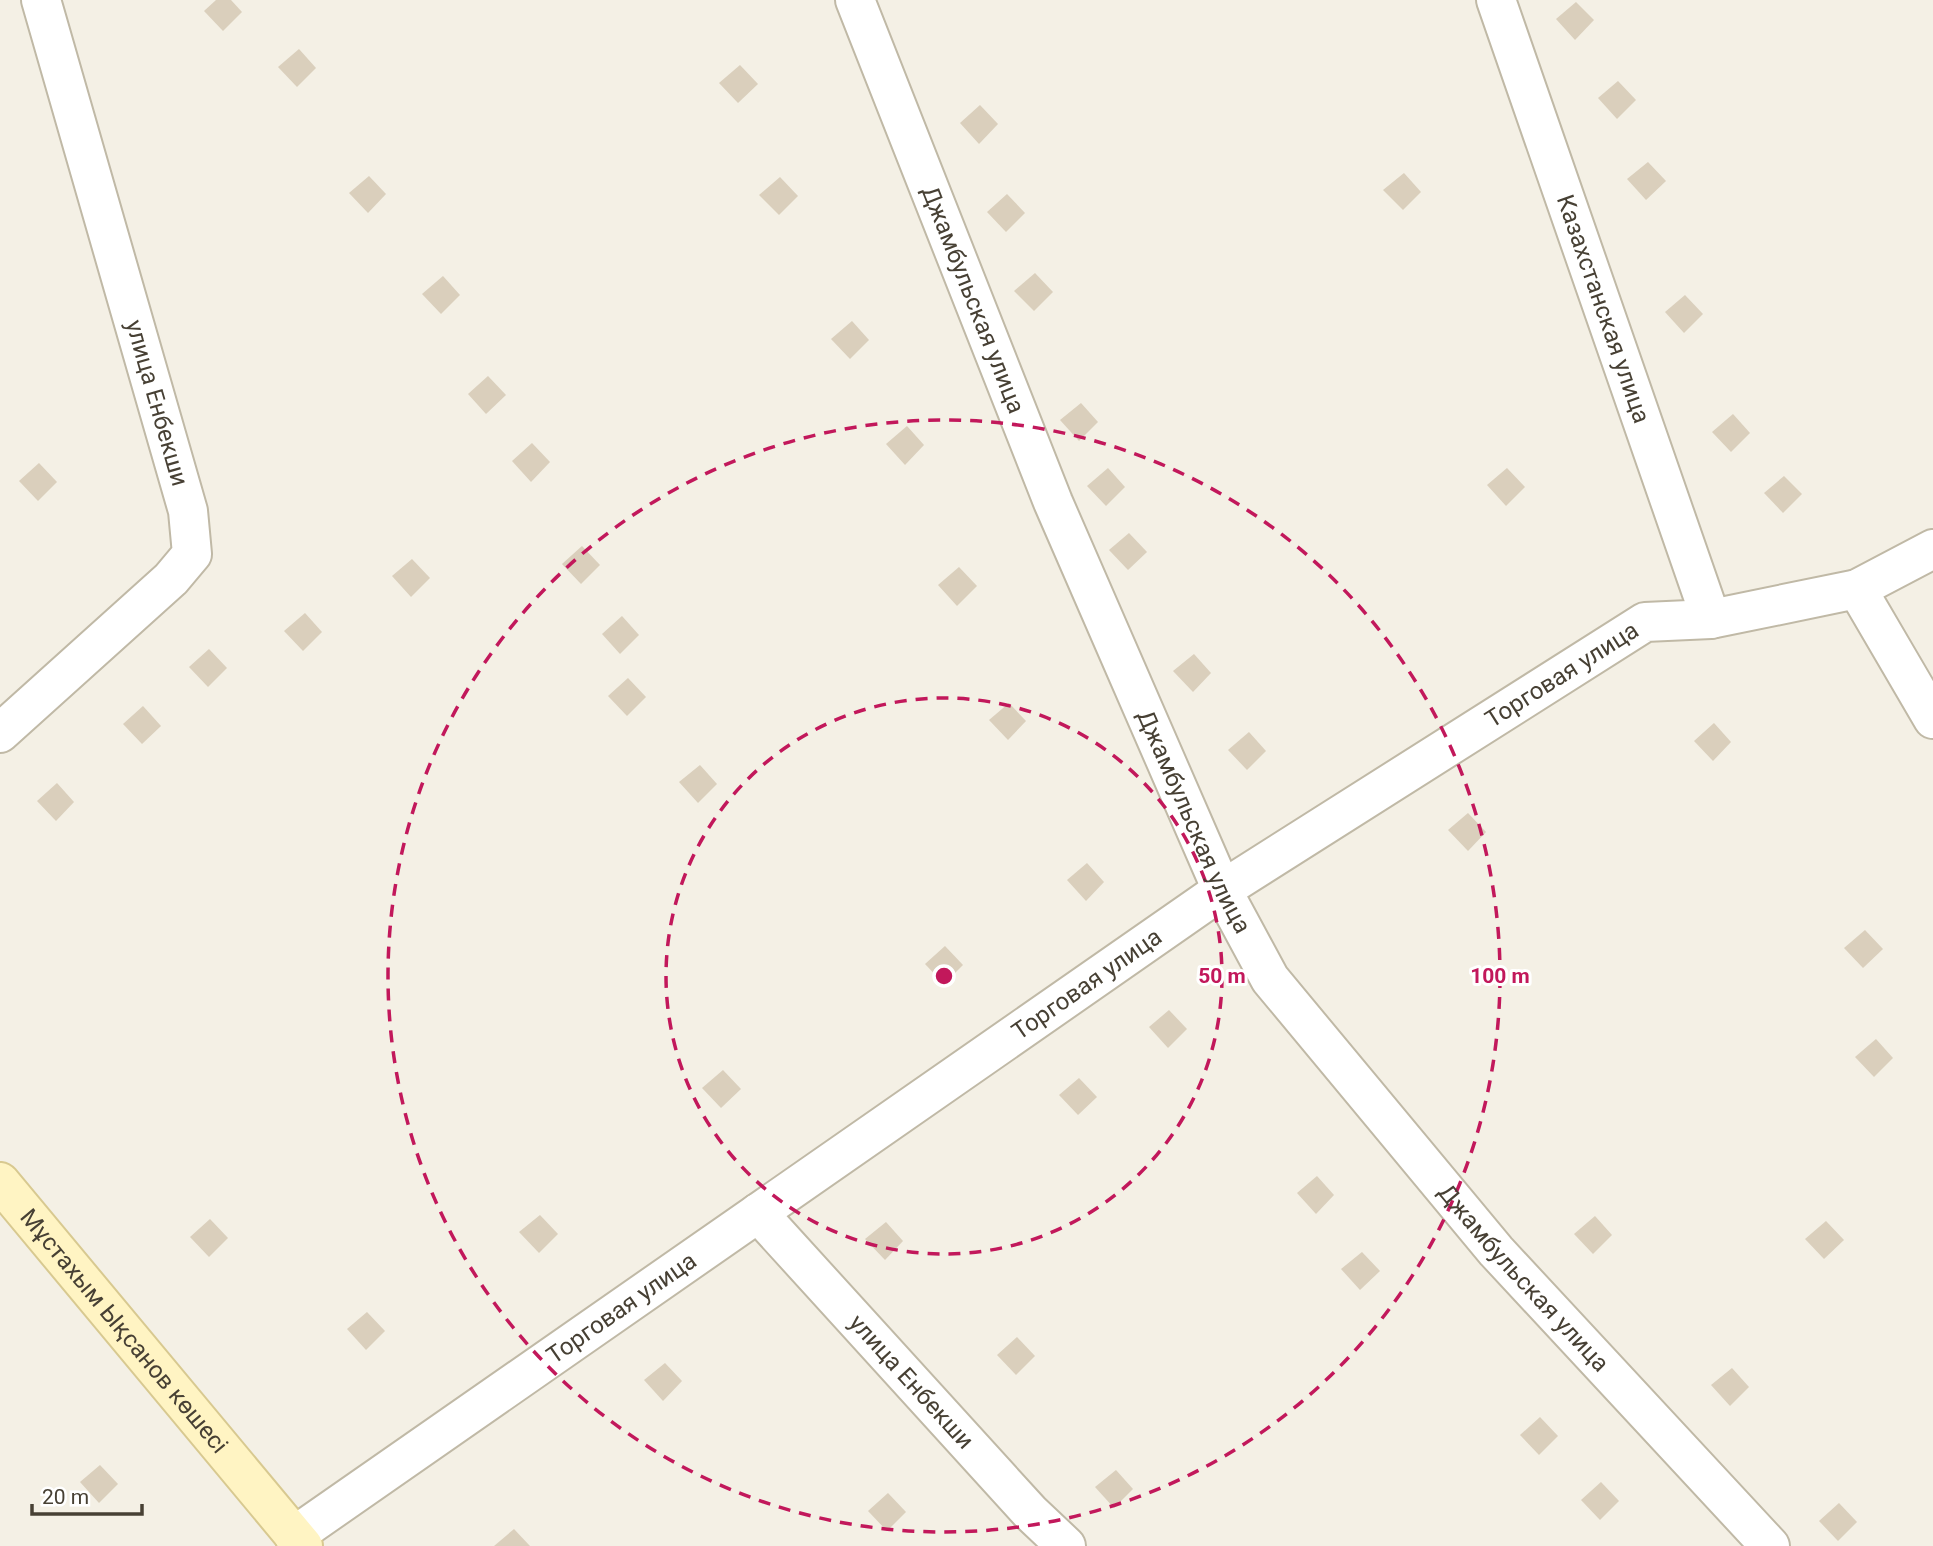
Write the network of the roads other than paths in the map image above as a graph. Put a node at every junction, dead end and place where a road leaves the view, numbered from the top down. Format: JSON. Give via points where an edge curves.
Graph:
{"nodes":[{"id":1,"x":41,"y":0,"type":"edge"},
{"id":2,"x":855,"y":0,"type":"edge"},
{"id":3,"x":1496,"y":0,"type":"edge"},
{"id":4,"x":1933,"y":549,"type":"edge"},
{"id":5,"x":1857,"y":589,"type":"junction"},
{"id":6,"x":1712,"y":619,"type":"junction"},
{"id":7,"x":1933,"y":719,"type":"edge"},
{"id":8,"x":0,"y":733,"type":"edge"},
{"id":9,"x":1222,"y":890,"type":"junction"},
{"id":10,"x":0,"y":1182,"type":"edge"},
{"id":11,"x":758,"y":1213,"type":"junction"},
{"id":12,"x":299,"y":1541,"type":"edge"},
{"id":13,"x":1066,"y":1546,"type":"edge"},
{"id":14,"x":1770,"y":1546,"type":"edge"}],
"edges":[{"from":1,"to":8,"type":"street","name":"улица Енбекши","via":[[188,511],[192,554],[171,579]]},
{"from":2,"to":9,"type":"street","name":"Джамбульская улица","via":[[1053,502]]},
{"from":3,"to":6,"type":"street","name":"Казахстанская улица"},
{"from":4,"to":5,"type":"street","name":"Торговая улица"},
{"from":5,"to":6,"type":"street","name":"Торговая улица"},
{"from":5,"to":7,"type":"street"},
{"from":6,"to":9,"type":"street","name":"Торговая улица","via":[[1645,622]]},
{"from":9,"to":11,"type":"street","name":"Торговая улица"},
{"from":9,"to":14,"type":"street","name":"Джамбульская улица","via":[[1270,979],[1496,1251]]},
{"from":10,"to":12,"type":"main road","name":"Мұстахым Ықсанов көшесі"},
{"from":11,"to":12,"type":"street","name":"Торговая улица"},
{"from":11,"to":13,"type":"street","name":"улица Енбекши"}]}
